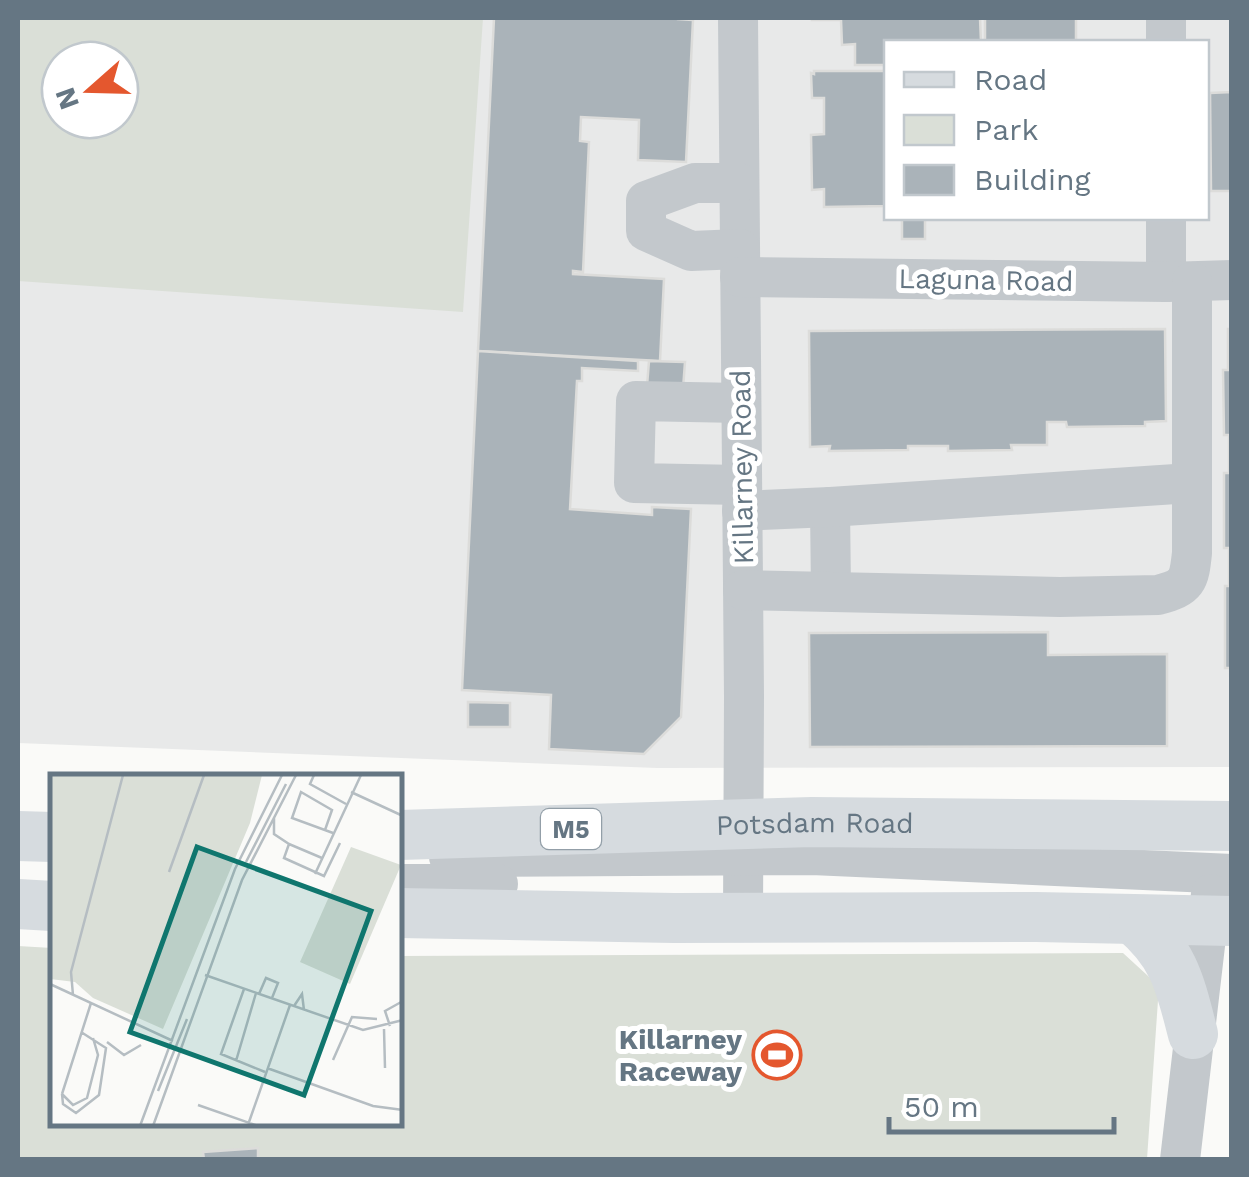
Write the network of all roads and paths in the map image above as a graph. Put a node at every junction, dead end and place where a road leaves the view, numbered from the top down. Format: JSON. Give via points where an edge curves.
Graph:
{"nodes":[{"id":1,"x":738,"y":18,"type":"edge"},
{"id":2,"x":739,"y":183,"type":"junction"},
{"id":3,"x":1167,"y":220,"type":"edge"},
{"id":4,"x":740,"y":264,"type":"junction"},
{"id":5,"x":1197,"y":282,"type":"edge"},
{"id":6,"x":741,"y":404,"type":"junction"},
{"id":7,"x":1191,"y":483,"type":"junction"},
{"id":8,"x":742,"y":498,"type":"junction"},
{"id":9,"x":830,"y":508,"type":"junction"},
{"id":10,"x":743,"y":590,"type":"junction"},
{"id":11,"x":831,"y":591,"type":"junction"},
{"id":12,"x":402,"y":835,"type":"edge"},
{"id":13,"x":18,"y":836,"type":"edge"},
{"id":14,"x":50,"y":837,"type":"edge"},
{"id":15,"x":18,"y":854,"type":"edge"},
{"id":16,"x":50,"y":855,"type":"edge"},
{"id":17,"x":402,"y":856,"type":"edge"},
{"id":18,"x":743,"y":869,"type":"junction"},
{"id":19,"x":1222,"y":877,"type":"edge"},
{"id":20,"x":18,"y":883,"type":"edge"},
{"id":21,"x":50,"y":884,"type":"edge"},
{"id":22,"x":402,"y":884,"type":"edge"},
{"id":23,"x":18,"y":904,"type":"edge"},
{"id":24,"x":50,"y":906,"type":"edge"},
{"id":25,"x":402,"y":913,"type":"edge"},
{"id":26,"x":1134,"y":920,"type":"junction"},
{"id":27,"x":1194,"y":1034,"type":"junction"},
{"id":28,"x":1180,"y":1160,"type":"edge"}],
"edges":[{"from":1,"to":2,"type":"street","name":"Killarney Road"},
{"from":2,"to":4,"type":"street","name":"Killarney Road"},
{"from":2,"to":4,"type":"street","name":"Laguna Road","via":[[695,182],[646,201],[646,231]]},
{"from":3,"to":5,"type":"street"},
{"from":4,"to":5,"type":"street","name":"Laguna Road"},
{"from":4,"to":6,"type":"street","name":"Killarney Road"},
{"from":5,"to":7,"type":"street"},
{"from":6,"to":8,"type":"street","name":"Killarney Road"},
{"from":6,"to":8,"type":"street","via":[[636,401],[634,483]]},
{"from":7,"to":9,"type":"street"},
{"from":7,"to":11,"type":"street","via":[[1189,576],[1174,591],[1060,598]]},
{"from":8,"to":9,"type":"street"},
{"from":8,"to":10,"type":"street","name":"Killarney Road"},
{"from":9,"to":11,"type":"street"},
{"from":10,"to":11,"type":"street"},
{"from":10,"to":18,"type":"street","name":"Killarney Road"},
{"from":12,"to":18,"type":"main road","name":"Potsdam Road","number":"M5"},
{"from":13,"to":14,"type":"main road"},
{"from":15,"to":16,"type":"street"},
{"from":17,"to":18,"type":"street"},
{"from":18,"to":19,"type":"main road","name":"Potsdam Road","number":"M5","via":[[986,822]]},
{"from":18,"to":22,"type":"street"},
{"from":18,"to":25,"type":"main road","name":"Potsdam Road","number":"M5","via":[[674,918]]},
{"from":18,"to":26,"type":"main road","name":"Potsdam Road","number":"M5","via":[[1036,917]]},
{"from":19,"to":26,"type":"main road","name":"Potsdam Road","number":"M5"},
{"from":19,"to":27,"type":"street"},
{"from":20,"to":21,"type":"street"},
{"from":23,"to":24,"type":"main road"},
{"from":26,"to":27,"type":"main road","via":[[1167,955]]},
{"from":27,"to":28,"type":"street"}]}
